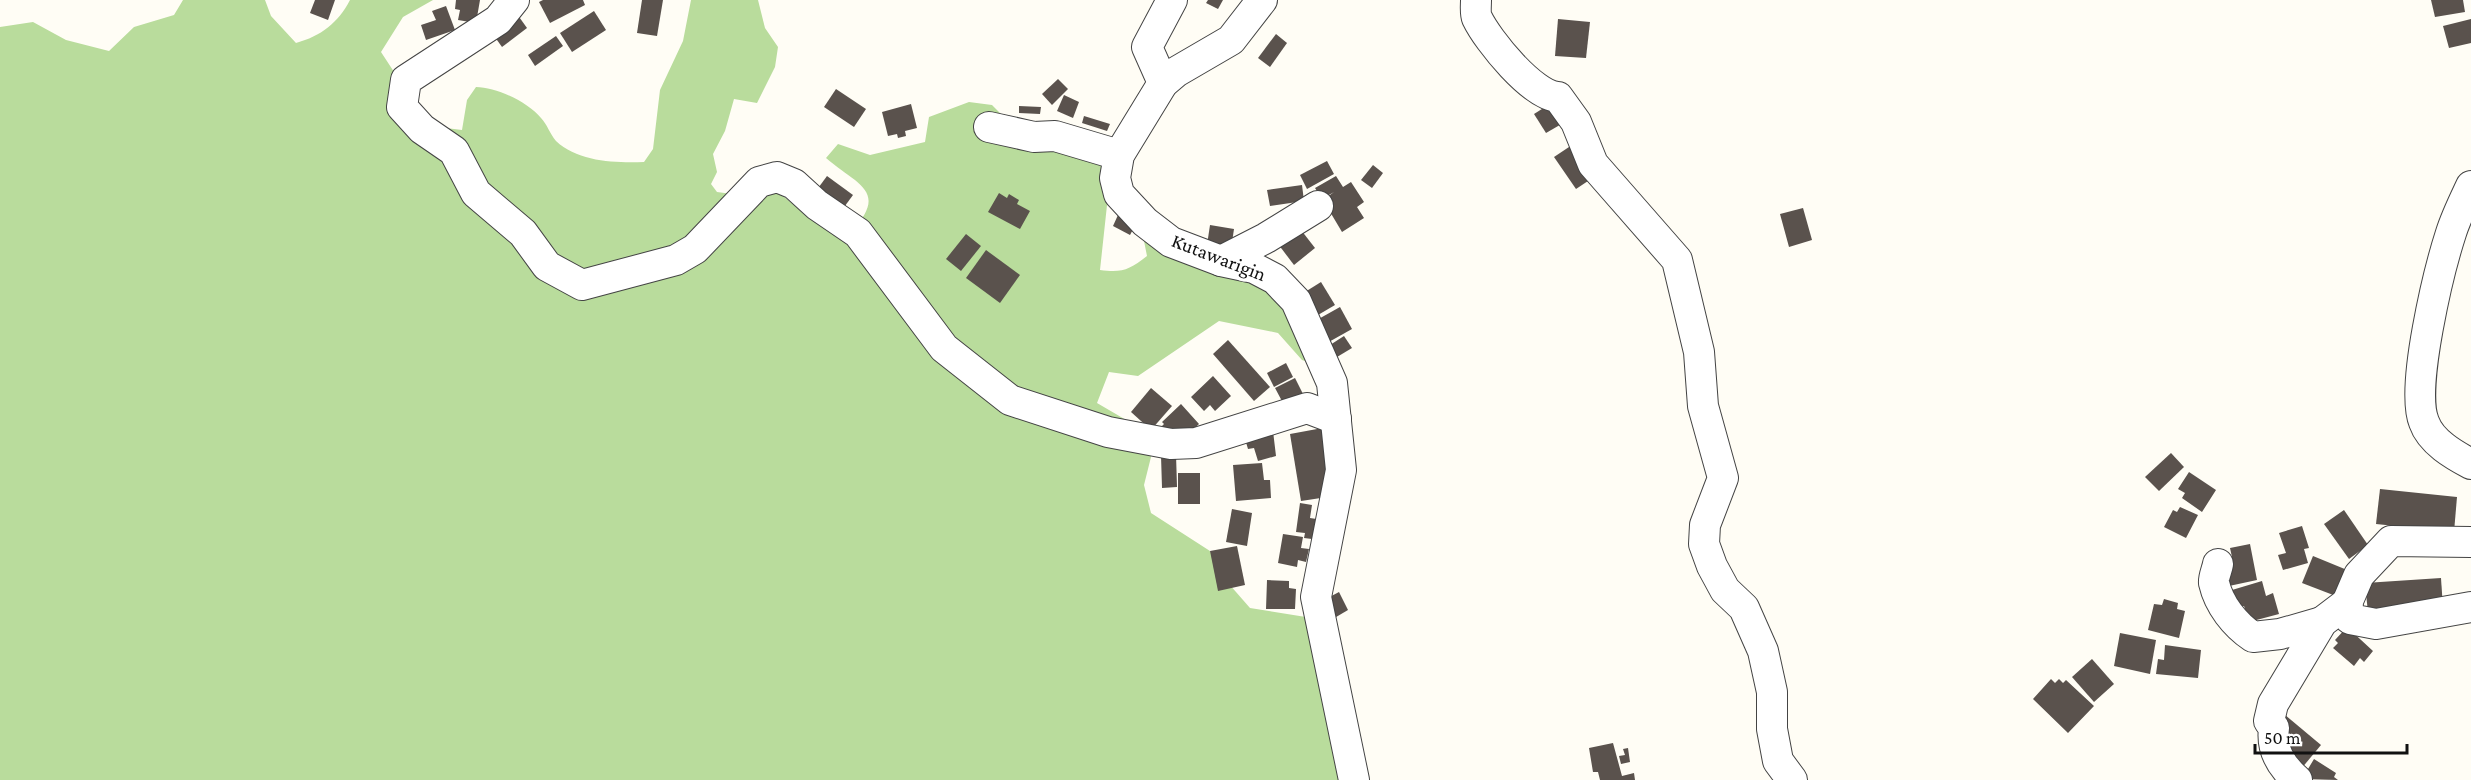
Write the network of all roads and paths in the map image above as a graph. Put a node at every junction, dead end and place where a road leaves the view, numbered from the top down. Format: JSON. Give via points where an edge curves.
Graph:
{"nodes":[{"id":1,"x":514,"y":0,"type":"edge"},
{"id":2,"x":1172,"y":0,"type":"edge"},
{"id":3,"x":1262,"y":0,"type":"edge"},
{"id":4,"x":1476,"y":0,"type":"edge"},
{"id":5,"x":1163,"y":83,"type":"junction"},
{"id":6,"x":988,"y":127,"type":"dead end"},
{"id":7,"x":1119,"y":155,"type":"junction"},
{"id":8,"x":2471,"y":186,"type":"edge"},
{"id":9,"x":1318,"y":206,"type":"dead end"},
{"id":10,"x":1221,"y":261,"type":"junction"},
{"id":11,"x":1336,"y":419,"type":"junction"},
{"id":12,"x":2471,"y":464,"type":"edge"},
{"id":13,"x":2471,"y":542,"type":"edge"},
{"id":14,"x":2218,"y":564,"type":"dead end"},
{"id":15,"x":2347,"y":603,"type":"junction"},
{"id":16,"x":2471,"y":607,"type":"edge"},
{"id":17,"x":2322,"y":622,"type":"junction"},
{"id":18,"x":1354,"y":780,"type":"edge"},
{"id":19,"x":1792,"y":780,"type":"edge"},
{"id":20,"x":2297,"y":780,"type":"edge"}],
"edges":[{"from":1,"to":11,"type":"street","via":[[498,20],[405,80],[402,107],[423,129],[454,151],[476,193],[524,233],[546,266],[582,285],[676,260],[695,249],[759,182],[777,177],[794,184],[858,233],[944,348],[1010,400],[1107,432],[1171,444],[1196,443],[1307,408]]},
{"from":2,"to":5,"type":"street","via":[[1147,47]]},
{"from":3,"to":5,"type":"street","name":"Kutawarigin","via":[[1231,40]]},
{"from":4,"to":19,"type":"street","via":[[1476,16],[1487,33],[1527,83],[1558,98],[1576,122],[1593,164],[1677,260],[1694,319],[1703,406],[1723,478],[1705,525],[1704,544],[1725,590],[1744,608],[1763,651],[1772,692],[1778,761]]},
{"from":5,"to":7,"type":"street","name":"Kutawarigin"},
{"from":6,"to":7,"type":"street","via":[[1034,137],[1055,136]]},
{"from":7,"to":10,"type":"street","name":"Kutawarigin","via":[[1115,178],[1119,194],[1145,222],[1171,242]]},
{"from":8,"to":12,"type":"street","via":[[2451,231],[2438,283],[2419,402],[2425,426],[2433,436],[2451,453]]},
{"from":9,"to":10,"type":"street"},
{"from":10,"to":11,"type":"street","name":"Kutawarigin","via":[[1254,268],[1275,279],[1296,301],[1332,382]]},
{"from":11,"to":18,"type":"street","name":"Kutawarigin","via":[[1341,470],[1316,597]]},
{"from":13,"to":15,"type":"street","via":[[2391,541],[2359,575]]},
{"from":14,"to":17,"type":"street","via":[[2214,581],[2223,605],[2238,627],[2253,638]]},
{"from":15,"to":16,"type":"street","via":[[2350,620],[2376,624]]},
{"from":15,"to":17,"type":"street"},
{"from":17,"to":20,"type":"street","via":[[2273,704],[2269,721],[2274,728],[2272,741],[2279,762]]}]}
